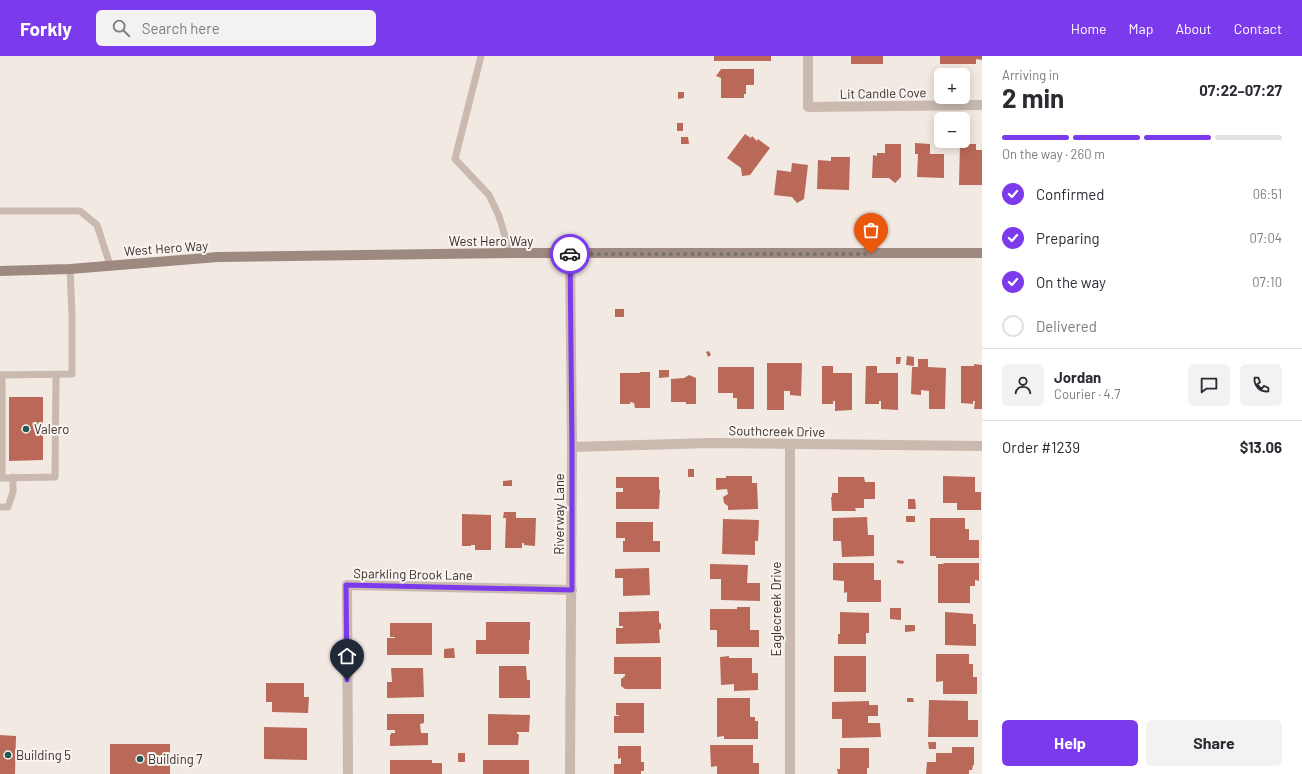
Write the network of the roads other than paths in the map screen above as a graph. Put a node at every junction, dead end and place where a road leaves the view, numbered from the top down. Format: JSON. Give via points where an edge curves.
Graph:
{"nodes":[{"id":1,"x":481,"y":56,"type":"edge"},
{"id":2,"x":808,"y":56,"type":"edge"},
{"id":3,"x":982,"y":105,"type":"edge"},
{"id":4,"x":0,"y":211,"type":"edge"},
{"id":5,"x":510,"y":253,"type":"junction"},
{"id":6,"x":570,"y":254,"type":"junction"},
{"id":7,"x":982,"y":254,"type":"edge"},
{"id":8,"x":110,"y":265,"type":"junction"},
{"id":9,"x":70,"y":269,"type":"junction"},
{"id":10,"x":0,"y":272,"type":"edge"},
{"id":11,"x":1,"y":375,"type":"edge"},
{"id":12,"x":56,"y":375,"type":"junction"},
{"id":13,"x":790,"y":445,"type":"junction"},
{"id":14,"x":982,"y":446,"type":"edge"},
{"id":15,"x":572,"y":447,"type":"junction"},
{"id":16,"x":1,"y":478,"type":"edge"},
{"id":17,"x":13,"y":478,"type":"junction"},
{"id":18,"x":0,"y":507,"type":"edge"},
{"id":19,"x":572,"y":590,"type":"junction"},
{"id":20,"x":348,"y":774,"type":"edge"},
{"id":21,"x":570,"y":774,"type":"edge"},
{"id":22,"x":790,"y":774,"type":"edge"}],
"edges":[{"from":1,"to":5,"type":"lane","via":[[455,159],[489,195],[499,216]]},
{"from":2,"to":3,"type":"street","name":"Lit Candle Cove","via":[[808,107]]},
{"from":4,"to":8,"type":"lane","via":[[80,211],[97,225]]},
{"from":5,"to":6,"type":"main road","name":"West Hero Way"},
{"from":5,"to":8,"type":"main road","name":"West Hero Way","via":[[218,257]]},
{"from":6,"to":7,"type":"main road","name":"West Hero Way"},
{"from":6,"to":15,"type":"street","name":"Riverway Lane"},
{"from":8,"to":9,"type":"main road","name":"West Hero Way"},
{"from":9,"to":10,"type":"main road","name":"West Hero Way"},
{"from":9,"to":12,"type":"lane","via":[[72,374]]},
{"from":11,"to":12,"type":"lane"},
{"from":11,"to":16,"type":"lane"},
{"from":12,"to":17,"type":"lane","via":[[54,476]]},
{"from":13,"to":14,"type":"street","name":"Southcreek Drive"},
{"from":13,"to":15,"type":"street","name":"Southcreek Drive","via":[[709,443]]},
{"from":13,"to":22,"type":"street","name":"Eaglecreek Drive"},
{"from":15,"to":19,"type":"street","name":"Riverway Lane"},
{"from":16,"to":17,"type":"lane"},
{"from":17,"to":18,"type":"lane","via":[[13,492],[8,507]]},
{"from":19,"to":20,"type":"street","name":"Sparkling Brook Lane","via":[[346,585]]},
{"from":19,"to":21,"type":"street","name":"Riverway Lane"}]}
